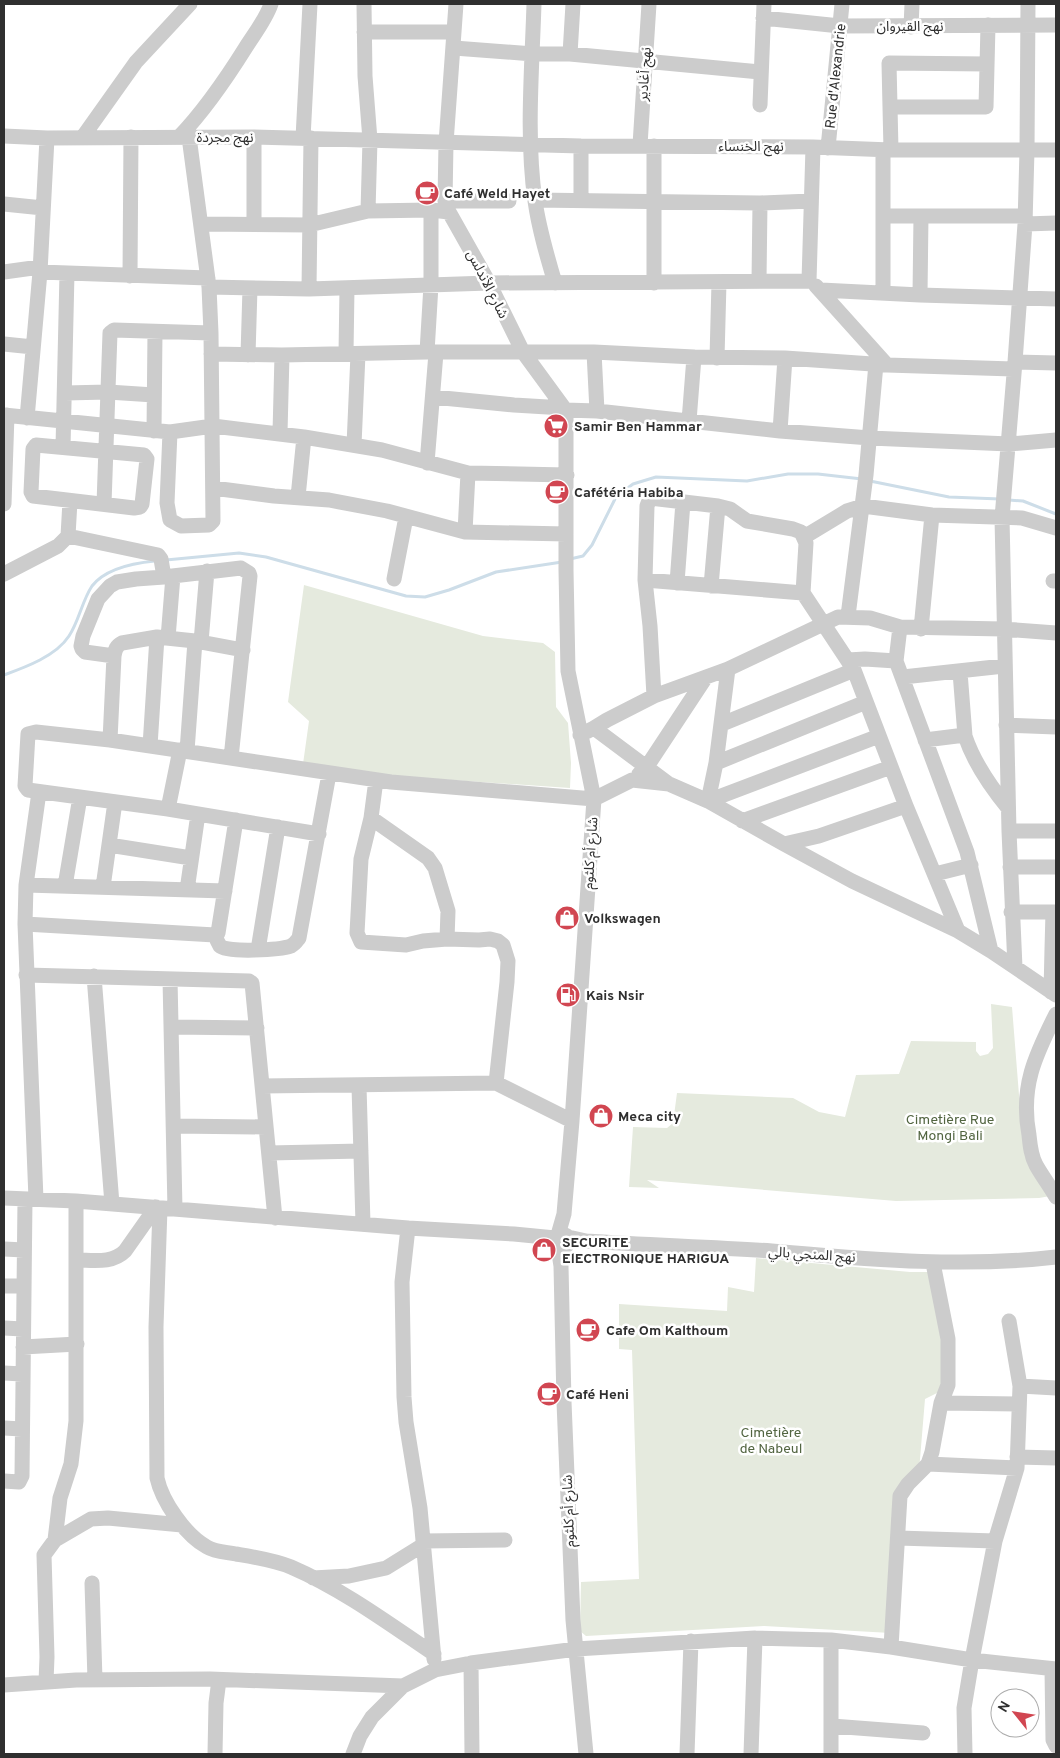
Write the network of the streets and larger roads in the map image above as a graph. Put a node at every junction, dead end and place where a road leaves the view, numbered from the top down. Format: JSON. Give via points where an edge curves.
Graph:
{"nodes":[{"id":1,"x":190,"y":4,"type":"edge"},
{"id":2,"x":272,"y":4,"type":"edge"},
{"id":3,"x":310,"y":4,"type":"edge"},
{"id":4,"x":364,"y":4,"type":"edge"},
{"id":5,"x":456,"y":4,"type":"edge"},
{"id":6,"x":534,"y":4,"type":"edge"},
{"id":7,"x":573,"y":4,"type":"edge"},
{"id":8,"x":650,"y":4,"type":"edge"},
{"id":9,"x":842,"y":4,"type":"edge"},
{"id":10,"x":912,"y":4,"type":"edge"},
{"id":11,"x":1028,"y":4,"type":"edge"},
{"id":12,"x":764,"y":11,"type":"edge"},
{"id":13,"x":988,"y":25,"type":"junction"},
{"id":14,"x":1028,"y":25,"type":"junction"},
{"id":15,"x":1056,"y":25,"type":"edge"},
{"id":16,"x":840,"y":26,"type":"junction"},
{"id":17,"x":911,"y":27,"type":"junction"},
{"id":18,"x":364,"y":32,"type":"junction"},
{"id":19,"x":454,"y":32,"type":"junction"},
{"id":20,"x":454,"y":48,"type":"junction"},
{"id":21,"x":533,"y":54,"type":"junction"},
{"id":22,"x":570,"y":54,"type":"junction"},
{"id":23,"x":645,"y":61,"type":"junction"},
{"id":24,"x":987,"y":64,"type":"junction"},
{"id":25,"x":760,"y":72,"type":"junction"},
{"id":26,"x":760,"y":105,"type":"dead end"},
{"id":27,"x":890,"y":107,"type":"junction"},
{"id":28,"x":4,"y":136,"type":"edge"},
{"id":29,"x":131,"y":137,"type":"junction"},
{"id":30,"x":184,"y":137,"type":"junction"},
{"id":31,"x":254,"y":137,"type":"junction"},
{"id":32,"x":47,"y":138,"type":"junction"},
{"id":33,"x":82,"y":138,"type":"junction"},
{"id":34,"x":307,"y":138,"type":"junction"},
{"id":35,"x":370,"y":140,"type":"junction"},
{"id":36,"x":446,"y":143,"type":"junction"},
{"id":37,"x":531,"y":145,"type":"junction"},
{"id":38,"x":581,"y":146,"type":"junction"},
{"id":39,"x":647,"y":146,"type":"junction"},
{"id":40,"x":820,"y":147,"type":"junction"},
{"id":41,"x":887,"y":150,"type":"junction"},
{"id":42,"x":1027,"y":150,"type":"junction"},
{"id":43,"x":1056,"y":150,"type":"edge"},
{"id":44,"x":535,"y":200,"type":"junction"},
{"id":45,"x":509,"y":201,"type":"dead end"},
{"id":46,"x":581,"y":201,"type":"junction"},
{"id":47,"x":654,"y":201,"type":"junction"},
{"id":48,"x":811,"y":201,"type":"junction"},
{"id":49,"x":760,"y":202,"type":"junction"},
{"id":50,"x":4,"y":204,"type":"edge"},
{"id":51,"x":447,"y":206,"type":"junction"},
{"id":52,"x":43,"y":208,"type":"junction"},
{"id":53,"x":431,"y":210,"type":"junction"},
{"id":54,"x":368,"y":211,"type":"junction"},
{"id":55,"x":883,"y":216,"type":"junction"},
{"id":56,"x":921,"y":216,"type":"junction"},
{"id":57,"x":1024,"y":220,"type":"junction"},
{"id":58,"x":201,"y":224,"type":"junction"},
{"id":59,"x":254,"y":224,"type":"junction"},
{"id":60,"x":1056,"y":224,"type":"edge"},
{"id":61,"x":309,"y":225,"type":"junction"},
{"id":62,"x":40,"y":270,"type":"junction"},
{"id":63,"x":4,"y":272,"type":"edge"},
{"id":64,"x":67,"y":273,"type":"junction"},
{"id":65,"x":130,"y":276,"type":"junction"},
{"id":66,"x":208,"y":282,"type":"junction"},
{"id":67,"x":555,"y":282,"type":"junction"},
{"id":68,"x":719,"y":282,"type":"junction"},
{"id":69,"x":758,"y":282,"type":"junction"},
{"id":70,"x":489,"y":283,"type":"junction"},
{"id":71,"x":654,"y":283,"type":"junction"},
{"id":72,"x":431,"y":285,"type":"junction"},
{"id":73,"x":815,"y":285,"type":"junction"},
{"id":74,"x":250,"y":288,"type":"junction"},
{"id":75,"x":347,"y":288,"type":"junction"},
{"id":76,"x":310,"y":289,"type":"junction"},
{"id":77,"x":882,"y":294,"type":"junction"},
{"id":78,"x":920,"y":295,"type":"junction"},
{"id":79,"x":1018,"y":298,"type":"junction"},
{"id":80,"x":1056,"y":299,"type":"edge"},
{"id":81,"x":155,"y":332,"type":"junction"},
{"id":82,"x":211,"y":333,"type":"junction"},
{"id":83,"x":4,"y":344,"type":"edge"},
{"id":84,"x":33,"y":347,"type":"junction"},
{"id":85,"x":523,"y":352,"type":"junction"},
{"id":86,"x":594,"y":352,"type":"junction"},
{"id":87,"x":431,"y":353,"type":"junction"},
{"id":88,"x":212,"y":354,"type":"junction"},
{"id":89,"x":352,"y":354,"type":"junction"},
{"id":90,"x":248,"y":355,"type":"junction"},
{"id":91,"x":282,"y":355,"type":"junction"},
{"id":92,"x":694,"y":357,"type":"junction"},
{"id":93,"x":717,"y":358,"type":"junction"},
{"id":94,"x":785,"y":358,"type":"junction"},
{"id":95,"x":1056,"y":363,"type":"edge"},
{"id":96,"x":881,"y":365,"type":"junction"},
{"id":97,"x":1014,"y":366,"type":"junction"},
{"id":98,"x":108,"y":392,"type":"junction"},
{"id":99,"x":65,"y":393,"type":"junction"},
{"id":100,"x":154,"y":394,"type":"junction"},
{"id":101,"x":433,"y":396,"type":"junction"},
{"id":102,"x":565,"y":409,"type":"junction"},
{"id":103,"x":597,"y":411,"type":"junction"},
{"id":104,"x":5,"y":415,"type":"edge"},
{"id":105,"x":27,"y":418,"type":"junction"},
{"id":106,"x":689,"y":421,"type":"junction"},
{"id":107,"x":64,"y":422,"type":"junction"},
{"id":108,"x":107,"y":426,"type":"junction"},
{"id":109,"x":213,"y":426,"type":"junction"},
{"id":110,"x":154,"y":431,"type":"junction"},
{"id":111,"x":780,"y":431,"type":"junction"},
{"id":112,"x":170,"y":432,"type":"junction"},
{"id":113,"x":280,"y":433,"type":"junction"},
{"id":114,"x":304,"y":437,"type":"junction"},
{"id":115,"x":870,"y":438,"type":"junction"},
{"id":116,"x":1056,"y":440,"type":"edge"},
{"id":117,"x":1009,"y":444,"type":"junction"},
{"id":118,"x":354,"y":445,"type":"junction"},
{"id":119,"x":63,"y":447,"type":"junction"},
{"id":120,"x":106,"y":450,"type":"junction"},
{"id":121,"x":428,"y":463,"type":"junction"},
{"id":122,"x":468,"y":473,"type":"junction"},
{"id":123,"x":567,"y":475,"type":"junction"},
{"id":124,"x":213,"y":488,"type":"junction"},
{"id":125,"x":298,"y":497,"type":"junction"},
{"id":126,"x":70,"y":501,"type":"junction"},
{"id":127,"x":863,"y":501,"type":"junction"},
{"id":128,"x":683,"y":502,"type":"junction"},
{"id":129,"x":4,"y":504,"type":"edge"},
{"id":130,"x":104,"y":504,"type":"junction"},
{"id":131,"x":718,"y":506,"type":"junction"},
{"id":132,"x":1002,"y":514,"type":"junction"},
{"id":133,"x":932,"y":515,"type":"junction"},
{"id":134,"x":406,"y":517,"type":"junction"},
{"id":135,"x":1056,"y":528,"type":"edge"},
{"id":136,"x":465,"y":532,"type":"junction"},
{"id":137,"x":566,"y":534,"type":"junction"},
{"id":138,"x":68,"y":536,"type":"junction"},
{"id":139,"x":804,"y":537,"type":"junction"},
{"id":140,"x":165,"y":571,"type":"junction"},
{"id":141,"x":207,"y":571,"type":"junction"},
{"id":142,"x":4,"y":574,"type":"edge"},
{"id":143,"x":394,"y":578,"type":"dead end"},
{"id":144,"x":645,"y":580,"type":"junction"},
{"id":145,"x":677,"y":583,"type":"junction"},
{"id":146,"x":711,"y":586,"type":"junction"},
{"id":147,"x":803,"y":593,"type":"junction"},
{"id":148,"x":848,"y":616,"type":"junction"},
{"id":149,"x":823,"y":623,"type":"junction"},
{"id":150,"x":900,"y":628,"type":"junction"},
{"id":151,"x":920,"y":629,"type":"junction"},
{"id":152,"x":1003,"y":629,"type":"junction"},
{"id":153,"x":1056,"y":633,"type":"edge"},
{"id":154,"x":162,"y":638,"type":"junction"},
{"id":155,"x":198,"y":642,"type":"junction"},
{"id":156,"x":243,"y":650,"type":"junction"},
{"id":157,"x":114,"y":656,"type":"junction"},
{"id":158,"x":896,"y":661,"type":"junction"},
{"id":159,"x":851,"y":665,"type":"junction"},
{"id":160,"x":1004,"y":666,"type":"junction"},
{"id":161,"x":728,"y":669,"type":"junction"},
{"id":162,"x":960,"y":672,"type":"junction"},
{"id":163,"x":706,"y":677,"type":"junction"},
{"id":164,"x":903,"y":677,"type":"junction"},
{"id":165,"x":654,"y":696,"type":"junction"},
{"id":166,"x":866,"y":702,"type":"junction"},
{"id":167,"x":722,"y":724,"type":"junction"},
{"id":168,"x":1006,"y":725,"type":"junction"},
{"id":169,"x":1056,"y":727,"type":"edge"},
{"id":170,"x":594,"y":728,"type":"junction"},
{"id":171,"x":580,"y":735,"type":"junction"},
{"id":172,"x":879,"y":736,"type":"junction"},
{"id":173,"x":965,"y":736,"type":"junction"},
{"id":174,"x":110,"y":740,"type":"junction"},
{"id":175,"x":925,"y":740,"type":"junction"},
{"id":176,"x":150,"y":746,"type":"junction"},
{"id":177,"x":183,"y":751,"type":"junction"},
{"id":178,"x":231,"y":758,"type":"junction"},
{"id":179,"x":716,"y":763,"type":"junction"},
{"id":180,"x":891,"y":767,"type":"junction"},
{"id":181,"x":646,"y":768,"type":"junction"},
{"id":182,"x":329,"y":774,"type":"junction"},
{"id":183,"x":376,"y":780,"type":"junction"},
{"id":184,"x":632,"y":780,"type":"junction"},
{"id":185,"x":669,"y":784,"type":"junction"},
{"id":186,"x":39,"y":792,"type":"junction"},
{"id":187,"x":80,"y":797,"type":"junction"},
{"id":188,"x":594,"y":799,"type":"junction"},
{"id":189,"x":708,"y":801,"type":"junction"},
{"id":190,"x":115,"y":802,"type":"junction"},
{"id":191,"x":906,"y":806,"type":"junction"},
{"id":192,"x":1008,"y":808,"type":"junction"},
{"id":193,"x":168,"y":810,"type":"junction"},
{"id":194,"x":198,"y":814,"type":"junction"},
{"id":195,"x":370,"y":818,"type":"junction"},
{"id":196,"x":236,"y":820,"type":"junction"},
{"id":197,"x":742,"y":821,"type":"junction"},
{"id":198,"x":278,"y":827,"type":"junction"},
{"id":199,"x":1056,"y":830,"type":"edge"},
{"id":200,"x":1009,"y":832,"type":"junction"},
{"id":201,"x":319,"y":834,"type":"junction"},
{"id":202,"x":784,"y":844,"type":"junction"},
{"id":203,"x":109,"y":845,"type":"junction"},
{"id":204,"x":191,"y":858,"type":"junction"},
{"id":205,"x":971,"y":866,"type":"junction"},
{"id":206,"x":1010,"y":867,"type":"junction"},
{"id":207,"x":1056,"y":867,"type":"edge"},
{"id":208,"x":935,"y":874,"type":"junction"},
{"id":209,"x":26,"y":885,"type":"junction"},
{"id":210,"x":65,"y":886,"type":"junction"},
{"id":211,"x":103,"y":888,"type":"junction"},
{"id":212,"x":186,"y":890,"type":"junction"},
{"id":213,"x":225,"y":891,"type":"junction"},
{"id":214,"x":1011,"y":912,"type":"junction"},
{"id":215,"x":1054,"y":912,"type":"edge"},
{"id":216,"x":25,"y":924,"type":"junction"},
{"id":217,"x":958,"y":931,"type":"junction"},
{"id":218,"x":215,"y":935,"type":"junction"},
{"id":219,"x":447,"y":939,"type":"junction"},
{"id":220,"x":1054,"y":949,"type":"edge"},
{"id":221,"x":258,"y":950,"type":"junction"},
{"id":222,"x":991,"y":951,"type":"junction"},
{"id":223,"x":1015,"y":967,"type":"junction"},
{"id":224,"x":26,"y":975,"type":"junction"},
{"id":225,"x":94,"y":976,"type":"junction"},
{"id":226,"x":170,"y":979,"type":"junction"},
{"id":227,"x":1054,"y":994,"type":"edge"},
{"id":228,"x":1056,"y":1014,"type":"edge"},
{"id":229,"x":172,"y":1027,"type":"junction"},
{"id":230,"x":257,"y":1028,"type":"junction"},
{"id":231,"x":496,"y":1083,"type":"junction"},
{"id":232,"x":262,"y":1086,"type":"junction"},
{"id":233,"x":359,"y":1086,"type":"junction"},
{"id":234,"x":572,"y":1121,"type":"junction"},
{"id":235,"x":174,"y":1126,"type":"junction"},
{"id":236,"x":266,"y":1127,"type":"junction"},
{"id":237,"x":361,"y":1151,"type":"junction"},
{"id":238,"x":269,"y":1153,"type":"junction"},
{"id":239,"x":1056,"y":1197,"type":"edge"},
{"id":240,"x":4,"y":1198,"type":"edge"},
{"id":241,"x":30,"y":1199,"type":"junction"},
{"id":242,"x":76,"y":1201,"type":"junction"},
{"id":243,"x":112,"y":1204,"type":"junction"},
{"id":244,"x":164,"y":1208,"type":"junction"},
{"id":245,"x":275,"y":1218,"type":"junction"},
{"id":246,"x":364,"y":1224,"type":"junction"},
{"id":247,"x":408,"y":1228,"type":"junction"},
{"id":248,"x":562,"y":1241,"type":"junction"},
{"id":249,"x":4,"y":1249,"type":"edge"},
{"id":250,"x":24,"y":1250,"type":"junction"},
{"id":251,"x":1056,"y":1257,"type":"edge"},
{"id":252,"x":76,"y":1260,"type":"junction"},
{"id":253,"x":933,"y":1263,"type":"junction"},
{"id":254,"x":4,"y":1286,"type":"edge"},
{"id":255,"x":24,"y":1286,"type":"junction"},
{"id":256,"x":1009,"y":1321,"type":"dead end"},
{"id":257,"x":4,"y":1328,"type":"edge"},
{"id":258,"x":23,"y":1329,"type":"junction"},
{"id":259,"x":76,"y":1344,"type":"junction"},
{"id":260,"x":23,"y":1347,"type":"junction"},
{"id":261,"x":4,"y":1373,"type":"edge"},
{"id":262,"x":22,"y":1374,"type":"junction"},
{"id":263,"x":1020,"y":1386,"type":"junction"},
{"id":264,"x":1056,"y":1388,"type":"edge"},
{"id":265,"x":941,"y":1403,"type":"junction"},
{"id":266,"x":1019,"y":1404,"type":"junction"},
{"id":267,"x":4,"y":1428,"type":"edge"},
{"id":268,"x":22,"y":1429,"type":"junction"},
{"id":269,"x":1056,"y":1458,"type":"edge"},
{"id":270,"x":1017,"y":1463,"type":"junction"},
{"id":271,"x":928,"y":1464,"type":"junction"},
{"id":272,"x":4,"y":1482,"type":"edge"},
{"id":273,"x":182,"y":1525,"type":"junction"},
{"id":274,"x":898,"y":1538,"type":"junction"},
{"id":275,"x":55,"y":1540,"type":"junction"},
{"id":276,"x":505,"y":1540,"type":"dead end"},
{"id":277,"x":995,"y":1541,"type":"junction"},
{"id":278,"x":423,"y":1543,"type":"junction"},
{"id":279,"x":313,"y":1578,"type":"junction"},
{"id":280,"x":92,"y":1583,"type":"dead end"},
{"id":281,"x":755,"y":1638,"type":"junction"},
{"id":282,"x":831,"y":1640,"type":"junction"},
{"id":283,"x":691,"y":1641,"type":"junction"},
{"id":284,"x":891,"y":1647,"type":"junction"},
{"id":285,"x":576,"y":1649,"type":"junction"},
{"id":286,"x":434,"y":1654,"type":"junction"},
{"id":287,"x":972,"y":1660,"type":"junction"},
{"id":288,"x":471,"y":1663,"type":"junction"},
{"id":289,"x":1054,"y":1669,"type":"edge"},
{"id":290,"x":435,"y":1670,"type":"junction"},
{"id":291,"x":95,"y":1680,"type":"junction"},
{"id":292,"x":219,"y":1680,"type":"junction"},
{"id":293,"x":46,"y":1682,"type":"junction"},
{"id":294,"x":4,"y":1685,"type":"edge"},
{"id":295,"x":403,"y":1686,"type":"junction"},
{"id":296,"x":832,"y":1726,"type":"junction"},
{"id":297,"x":923,"y":1733,"type":"dead end"},
{"id":298,"x":1056,"y":1746,"type":"edge"},
{"id":299,"x":215,"y":1754,"type":"edge"},
{"id":300,"x":353,"y":1754,"type":"edge"},
{"id":301,"x":472,"y":1754,"type":"edge"},
{"id":302,"x":586,"y":1754,"type":"edge"},
{"id":303,"x":687,"y":1754,"type":"edge"},
{"id":304,"x":751,"y":1754,"type":"edge"},
{"id":305,"x":831,"y":1754,"type":"edge"},
{"id":306,"x":965,"y":1754,"type":"edge"}],
"edges":[{"from":1,"to":33,"type":"street","via":[[136,62]]},
{"from":2,"to":30,"type":"street"},
{"from":3,"to":34,"type":"street"},
{"from":4,"to":18,"type":"street"},
{"from":5,"to":19,"type":"street"},
{"from":6,"to":21,"type":"street"},
{"from":7,"to":22,"type":"street"},
{"from":8,"to":23,"type":"street","name":"نهج أغادير"},
{"from":9,"to":16,"type":"street","name":"Rue d'Alexandrie"},
{"from":10,"to":17,"type":"street"},
{"from":11,"to":14,"type":"street"},
{"from":12,"to":16,"type":"street","name":"نهج القيروان"},
{"from":12,"to":25,"type":"street"},
{"from":13,"to":14,"type":"street","name":"نهج القيروان"},
{"from":13,"to":17,"type":"street","name":"نهج القيروان"},
{"from":13,"to":24,"type":"street"},
{"from":14,"to":15,"type":"street","name":"نهج القيروان"},
{"from":14,"to":42,"type":"street"},
{"from":16,"to":17,"type":"street","name":"نهج القيروان"},
{"from":16,"to":40,"type":"street","name":"Rue d'Alexandrie"},
{"from":18,"to":19,"type":"street"},
{"from":18,"to":35,"type":"street"},
{"from":19,"to":20,"type":"street"},
{"from":20,"to":21,"type":"street"},
{"from":20,"to":36,"type":"street"},
{"from":21,"to":22,"type":"street"},
{"from":21,"to":37,"type":"street"},
{"from":22,"to":23,"type":"street"},
{"from":23,"to":25,"type":"street"},
{"from":23,"to":39,"type":"street","name":"نهج أغادير"},
{"from":24,"to":27,"type":"street","via":[[986,107]]},
{"from":24,"to":27,"type":"street","via":[[889,63]]},
{"from":25,"to":26,"type":"street"},
{"from":27,"to":41,"type":"street"},
{"from":28,"to":32,"type":"street","name":"نهج مجردة"},
{"from":29,"to":30,"type":"street","name":"نهج مجردة"},
{"from":29,"to":33,"type":"street","name":"نهج مجردة"},
{"from":29,"to":65,"type":"street"},
{"from":30,"to":31,"type":"street","name":"نهج مجردة"},
{"from":30,"to":58,"type":"street"},
{"from":31,"to":34,"type":"street","name":"نهج مجردة"},
{"from":31,"to":59,"type":"street"},
{"from":32,"to":33,"type":"street","name":"نهج مجردة"},
{"from":32,"to":52,"type":"street"},
{"from":34,"to":35,"type":"street","name":"نهج مجردة"},
{"from":34,"to":61,"type":"street"},
{"from":35,"to":36,"type":"street","name":"نهج مجردة"},
{"from":35,"to":54,"type":"street"},
{"from":36,"to":37,"type":"street","name":"نهج الخنساء"},
{"from":36,"to":51,"type":"street"},
{"from":37,"to":38,"type":"street","name":"نهج الخنساء"},
{"from":37,"to":44,"type":"street"},
{"from":38,"to":39,"type":"street","name":"نهج الخنساء"},
{"from":38,"to":46,"type":"street"},
{"from":39,"to":40,"type":"street","name":"نهج الخنساء"},
{"from":39,"to":47,"type":"street","name":"نهج أغادير"},
{"from":40,"to":41,"type":"street","name":"نهج الخنساء"},
{"from":40,"to":48,"type":"street","name":"Rue d'Alexandrie"},
{"from":41,"to":42,"type":"street","name":"نهج الخنساء"},
{"from":41,"to":55,"type":"street"},
{"from":42,"to":43,"type":"street","name":"نهج الخنساء"},
{"from":42,"to":57,"type":"street"},
{"from":44,"to":46,"type":"street"},
{"from":44,"to":67,"type":"street"},
{"from":45,"to":51,"type":"street"},
{"from":46,"to":47,"type":"street"},
{"from":47,"to":49,"type":"street"},
{"from":47,"to":71,"type":"street","name":"نهج أغادير"},
{"from":48,"to":49,"type":"street"},
{"from":48,"to":73,"type":"street","name":"Rue d'Alexandrie"},
{"from":49,"to":69,"type":"street"},
{"from":50,"to":52,"type":"street"},
{"from":51,"to":53,"type":"street"},
{"from":51,"to":70,"type":"street","name":"شارع الأندلس"},
{"from":52,"to":62,"type":"street"},
{"from":53,"to":54,"type":"street"},
{"from":53,"to":72,"type":"street"},
{"from":54,"to":61,"type":"street"},
{"from":55,"to":56,"type":"street"},
{"from":55,"to":77,"type":"street"},
{"from":56,"to":57,"type":"street"},
{"from":56,"to":78,"type":"street"},
{"from":57,"to":60,"type":"street"},
{"from":57,"to":79,"type":"street"},
{"from":58,"to":59,"type":"street"},
{"from":58,"to":66,"type":"street"},
{"from":59,"to":61,"type":"street"},
{"from":61,"to":76,"type":"street"},
{"from":62,"to":63,"type":"street"},
{"from":62,"to":64,"type":"street"},
{"from":62,"to":84,"type":"street"},
{"from":64,"to":65,"type":"street"},
{"from":64,"to":99,"type":"street"},
{"from":65,"to":66,"type":"street"},
{"from":66,"to":74,"type":"street"},
{"from":66,"to":82,"type":"street"},
{"from":67,"to":70,"type":"street"},
{"from":67,"to":71,"type":"street"},
{"from":68,"to":69,"type":"street"},
{"from":68,"to":71,"type":"street"},
{"from":68,"to":93,"type":"street"},
{"from":69,"to":73,"type":"street"},
{"from":70,"to":72,"type":"street"},
{"from":70,"to":85,"type":"street","name":"شارع الأندلس"},
{"from":72,"to":75,"type":"street"},
{"from":72,"to":87,"type":"street"},
{"from":73,"to":77,"type":"street"},
{"from":73,"to":96,"type":"street"},
{"from":74,"to":76,"type":"street"},
{"from":74,"to":90,"type":"street"},
{"from":75,"to":76,"type":"street"},
{"from":75,"to":89,"type":"street"},
{"from":77,"to":78,"type":"street"},
{"from":78,"to":79,"type":"street"},
{"from":79,"to":80,"type":"street"},
{"from":79,"to":97,"type":"street"},
{"from":81,"to":82,"type":"street"},
{"from":81,"to":98,"type":"street","via":[[112,331]]},
{"from":81,"to":100,"type":"street"},
{"from":82,"to":88,"type":"street"},
{"from":83,"to":84,"type":"street"},
{"from":84,"to":105,"type":"street"},
{"from":85,"to":86,"type":"street"},
{"from":85,"to":87,"type":"street"},
{"from":85,"to":102,"type":"street","name":"شارع الأندلس"},
{"from":86,"to":92,"type":"street"},
{"from":86,"to":103,"type":"street"},
{"from":87,"to":89,"type":"street"},
{"from":87,"to":101,"type":"street"},
{"from":88,"to":90,"type":"street"},
{"from":88,"to":109,"type":"street"},
{"from":89,"to":91,"type":"street"},
{"from":89,"to":118,"type":"street"},
{"from":90,"to":91,"type":"street"},
{"from":91,"to":113,"type":"street"},
{"from":92,"to":93,"type":"street"},
{"from":92,"to":106,"type":"street"},
{"from":93,"to":94,"type":"street"},
{"from":94,"to":96,"type":"street"},
{"from":94,"to":111,"type":"street"},
{"from":95,"to":97,"type":"street"},
{"from":96,"to":97,"type":"street"},
{"from":96,"to":115,"type":"street"},
{"from":97,"to":117,"type":"street"},
{"from":98,"to":99,"type":"street"},
{"from":98,"to":100,"type":"street"},
{"from":98,"to":108,"type":"street"},
{"from":99,"to":107,"type":"street"},
{"from":100,"to":110,"type":"street"},
{"from":101,"to":102,"type":"street"},
{"from":101,"to":121,"type":"street"},
{"from":102,"to":103,"type":"street"},
{"from":102,"to":123,"type":"street"},
{"from":103,"to":106,"type":"street"},
{"from":104,"to":105,"type":"street"},
{"from":104,"to":129,"type":"street"},
{"from":105,"to":107,"type":"street"},
{"from":106,"to":111,"type":"street"},
{"from":107,"to":108,"type":"street"},
{"from":107,"to":119,"type":"street"},
{"from":108,"to":110,"type":"street"},
{"from":108,"to":120,"type":"street"},
{"from":109,"to":112,"type":"street"},
{"from":109,"to":113,"type":"street"},
{"from":109,"to":124,"type":"street"},
{"from":110,"to":112,"type":"street"},
{"from":111,"to":115,"type":"street"},
{"from":112,"to":124,"type":"street","via":[[167,503],[170,520],[180,526],[211,524]]},
{"from":113,"to":114,"type":"street"},
{"from":114,"to":118,"type":"street"},
{"from":114,"to":125,"type":"street"},
{"from":115,"to":117,"type":"street"},
{"from":115,"to":127,"type":"street"},
{"from":116,"to":117,"type":"street"},
{"from":117,"to":132,"type":"street"},
{"from":118,"to":121,"type":"street"},
{"from":119,"to":120,"type":"street"},
{"from":119,"to":126,"type":"street","via":[[34,446],[31,492],[36,497]]},
{"from":120,"to":130,"type":"street"},
{"from":120,"to":130,"type":"street","via":[[144,454],[147,460],[140,507]]},
{"from":121,"to":122,"type":"street"},
{"from":122,"to":123,"type":"street"},
{"from":122,"to":136,"type":"street"},
{"from":123,"to":137,"type":"street"},
{"from":124,"to":125,"type":"street"},
{"from":125,"to":134,"type":"street","via":[[362,506]]},
{"from":126,"to":130,"type":"street"},
{"from":126,"to":138,"type":"street"},
{"from":127,"to":133,"type":"street"},
{"from":127,"to":139,"type":"street"},
{"from":127,"to":148,"type":"street"},
{"from":128,"to":131,"type":"street"},
{"from":128,"to":144,"type":"street","via":[[653,497],[648,500]]},
{"from":128,"to":145,"type":"street"},
{"from":131,"to":139,"type":"street","via":[[730,509],[747,521],[793,528]]},
{"from":131,"to":146,"type":"street"},
{"from":132,"to":133,"type":"street"},
{"from":132,"to":135,"type":"street"},
{"from":132,"to":152,"type":"street"},
{"from":133,"to":151,"type":"street"},
{"from":134,"to":136,"type":"street"},
{"from":134,"to":143,"type":"street"},
{"from":136,"to":137,"type":"street"},
{"from":137,"to":171,"type":"street","name":"شارع أم كلثوم","via":[[568,671]]},
{"from":138,"to":140,"type":"street","via":[[158,555]]},
{"from":138,"to":142,"type":"street","via":[[58,546]]},
{"from":139,"to":147,"type":"street"},
{"from":140,"to":141,"type":"street"},
{"from":140,"to":154,"type":"street"},
{"from":140,"to":157,"type":"street","via":[[117,582],[105,589],[98,599],[83,636],[82,649]]},
{"from":141,"to":155,"type":"street"},
{"from":141,"to":156,"type":"street","via":[[241,568],[249,573]]},
{"from":144,"to":145,"type":"street"},
{"from":144,"to":165,"type":"street"},
{"from":145,"to":146,"type":"street"},
{"from":146,"to":147,"type":"street"},
{"from":147,"to":149,"type":"street"},
{"from":148,"to":149,"type":"street"},
{"from":148,"to":150,"type":"street","via":[[870,618]]},
{"from":149,"to":159,"type":"street"},
{"from":149,"to":161,"type":"street"},
{"from":150,"to":151,"type":"street"},
{"from":150,"to":158,"type":"street"},
{"from":151,"to":152,"type":"street"},
{"from":152,"to":153,"type":"street"},
{"from":152,"to":160,"type":"street"},
{"from":154,"to":155,"type":"street"},
{"from":154,"to":157,"type":"street","via":[[122,643],[114,650]]},
{"from":154,"to":176,"type":"street"},
{"from":155,"to":156,"type":"street"},
{"from":155,"to":177,"type":"street"},
{"from":156,"to":178,"type":"street"},
{"from":157,"to":174,"type":"street"},
{"from":158,"to":159,"type":"street","via":[[871,659]]},
{"from":158,"to":164,"type":"street"},
{"from":159,"to":166,"type":"street"},
{"from":159,"to":167,"type":"street"},
{"from":160,"to":162,"type":"street"},
{"from":160,"to":168,"type":"street"},
{"from":161,"to":163,"type":"street"},
{"from":161,"to":167,"type":"street"},
{"from":162,"to":164,"type":"street"},
{"from":162,"to":173,"type":"street"},
{"from":163,"to":165,"type":"street"},
{"from":163,"to":181,"type":"street"},
{"from":164,"to":175,"type":"street"},
{"from":165,"to":170,"type":"street"},
{"from":166,"to":172,"type":"street"},
{"from":166,"to":179,"type":"street"},
{"from":167,"to":179,"type":"street"},
{"from":168,"to":169,"type":"street"},
{"from":168,"to":192,"type":"street"},
{"from":170,"to":171,"type":"street"},
{"from":170,"to":181,"type":"street"},
{"from":171,"to":188,"type":"street","name":"شارع أم كلثوم"},
{"from":172,"to":180,"type":"street"},
{"from":172,"to":189,"type":"street"},
{"from":173,"to":175,"type":"street"},
{"from":173,"to":192,"type":"street","via":[[987,782]]},
{"from":174,"to":176,"type":"street"},
{"from":174,"to":186,"type":"street","via":[[30,733],[25,786]]},
{"from":175,"to":205,"type":"street"},
{"from":176,"to":177,"type":"street"},
{"from":177,"to":178,"type":"street"},
{"from":177,"to":193,"type":"street"},
{"from":178,"to":182,"type":"street"},
{"from":179,"to":189,"type":"street"},
{"from":180,"to":191,"type":"street"},
{"from":180,"to":197,"type":"street"},
{"from":181,"to":184,"type":"street"},
{"from":181,"to":185,"type":"street"},
{"from":182,"to":183,"type":"street"},
{"from":182,"to":201,"type":"street"},
{"from":183,"to":188,"type":"street"},
{"from":183,"to":195,"type":"street"},
{"from":184,"to":185,"type":"street"},
{"from":184,"to":188,"type":"street"},
{"from":185,"to":189,"type":"street"},
{"from":186,"to":187,"type":"street"},
{"from":186,"to":209,"type":"street"},
{"from":187,"to":190,"type":"street"},
{"from":187,"to":210,"type":"street"},
{"from":188,"to":234,"type":"street","name":"شارع أم كلثوم"},
{"from":189,"to":197,"type":"street"},
{"from":190,"to":193,"type":"street"},
{"from":190,"to":203,"type":"street"},
{"from":191,"to":202,"type":"street","via":[[819,836]]},
{"from":191,"to":208,"type":"street"},
{"from":192,"to":200,"type":"street"},
{"from":193,"to":194,"type":"street"},
{"from":194,"to":196,"type":"street"},
{"from":194,"to":204,"type":"street"},
{"from":195,"to":219,"type":"street","via":[[428,858],[435,868],[448,912]]},
{"from":195,"to":219,"type":"street","via":[[361,859],[358,933],[361,942],[406,945]]},
{"from":196,"to":198,"type":"street"},
{"from":196,"to":213,"type":"street"},
{"from":197,"to":202,"type":"street"},
{"from":198,"to":201,"type":"street"},
{"from":198,"to":221,"type":"street"},
{"from":199,"to":200,"type":"street"},
{"from":200,"to":206,"type":"street"},
{"from":201,"to":221,"type":"street","via":[[299,938],[287,947]]},
{"from":202,"to":217,"type":"street","via":[[852,881]]},
{"from":203,"to":204,"type":"street"},
{"from":203,"to":211,"type":"street"},
{"from":204,"to":212,"type":"street"},
{"from":205,"to":208,"type":"street"},
{"from":205,"to":222,"type":"street"},
{"from":206,"to":207,"type":"street"},
{"from":206,"to":214,"type":"street"},
{"from":208,"to":217,"type":"street"},
{"from":209,"to":210,"type":"street"},
{"from":209,"to":216,"type":"street"},
{"from":210,"to":211,"type":"street"},
{"from":211,"to":212,"type":"street"},
{"from":212,"to":213,"type":"street"},
{"from":213,"to":218,"type":"street","via":[[220,930]]},
{"from":214,"to":215,"type":"street"},
{"from":214,"to":223,"type":"street"},
{"from":215,"to":220,"type":"street"},
{"from":216,"to":218,"type":"street"},
{"from":216,"to":224,"type":"street"},
{"from":217,"to":222,"type":"street"},
{"from":218,"to":221,"type":"street","via":[[220,946],[226,949]]},
{"from":219,"to":231,"type":"street","via":[[498,941],[508,961]]},
{"from":220,"to":227,"type":"street"},
{"from":222,"to":223,"type":"street"},
{"from":223,"to":227,"type":"street"},
{"from":224,"to":225,"type":"street"},
{"from":224,"to":241,"type":"street"},
{"from":225,"to":226,"type":"street"},
{"from":225,"to":243,"type":"street"},
{"from":226,"to":229,"type":"street"},
{"from":226,"to":230,"type":"street","via":[[251,982]]},
{"from":228,"to":239,"type":"street","via":[[1032,1066],[1026,1092],[1026,1117],[1035,1163]]},
{"from":229,"to":230,"type":"street"},
{"from":229,"to":235,"type":"street"},
{"from":230,"to":232,"type":"street"},
{"from":231,"to":233,"type":"street"},
{"from":231,"to":234,"type":"street"},
{"from":232,"to":233,"type":"street"},
{"from":232,"to":236,"type":"street"},
{"from":233,"to":237,"type":"street"},
{"from":234,"to":248,"type":"street","name":"شارع أم كلثوم"},
{"from":235,"to":236,"type":"street"},
{"from":235,"to":244,"type":"street"},
{"from":236,"to":238,"type":"street"},
{"from":237,"to":238,"type":"street"},
{"from":237,"to":246,"type":"street"},
{"from":238,"to":245,"type":"street"},
{"from":240,"to":241,"type":"street","name":"نهج المنجي بالي"},
{"from":241,"to":242,"type":"street","name":"نهج المنجي بالي"},
{"from":241,"to":250,"type":"street"},
{"from":242,"to":243,"type":"street","name":"نهج المنجي بالي"},
{"from":242,"to":252,"type":"street"},
{"from":243,"to":244,"type":"street","name":"نهج المنجي بالي"},
{"from":244,"to":245,"type":"street","name":"نهج المنجي بالي"},
{"from":244,"to":252,"type":"street","via":[[119,1257]]},
{"from":244,"to":273,"type":"street","via":[[156,1317],[157,1478],[159,1491]]},
{"from":245,"to":246,"type":"street","name":"نهج المنجي بالي"},
{"from":246,"to":247,"type":"street","name":"نهج المنجي بالي"},
{"from":247,"to":248,"type":"street","name":"نهج المنجي بالي","via":[[514,1234]]},
{"from":247,"to":278,"type":"street","via":[[402,1282],[404,1396]]},
{"from":248,"to":253,"type":"street","name":"نهج المنجي بالي","via":[[759,1250]]},
{"from":248,"to":285,"type":"street","name":"شارع أم كلثوم","via":[[564,1422]]},
{"from":249,"to":250,"type":"street"},
{"from":250,"to":255,"type":"street"},
{"from":251,"to":253,"type":"street","name":"نهج المنجي بالي"},
{"from":252,"to":259,"type":"street"},
{"from":253,"to":265,"type":"street","via":[[948,1339],[948,1385]]},
{"from":254,"to":255,"type":"street"},
{"from":255,"to":258,"type":"street"},
{"from":256,"to":263,"type":"street"},
{"from":257,"to":258,"type":"street"},
{"from":258,"to":260,"type":"street"},
{"from":259,"to":260,"type":"street"},
{"from":259,"to":275,"type":"street","via":[[74,1447],[60,1498]]},
{"from":260,"to":262,"type":"street"},
{"from":261,"to":262,"type":"street"},
{"from":262,"to":268,"type":"street"},
{"from":263,"to":264,"type":"street"},
{"from":263,"to":266,"type":"street"},
{"from":265,"to":266,"type":"street"},
{"from":265,"to":271,"type":"street"},
{"from":266,"to":270,"type":"street"},
{"from":267,"to":268,"type":"street"},
{"from":268,"to":272,"type":"street","via":[[21,1479],[19,1482]]},
{"from":269,"to":270,"type":"street"},
{"from":270,"to":271,"type":"street"},
{"from":270,"to":277,"type":"street"},
{"from":271,"to":274,"type":"street","via":[[900,1496]]},
{"from":273,"to":275,"type":"street","via":[[91,1519]]},
{"from":273,"to":279,"type":"street","via":[[215,1551],[261,1558],[290,1566]]},
{"from":274,"to":277,"type":"street"},
{"from":274,"to":284,"type":"street"},
{"from":275,"to":293,"type":"street","via":[[44,1555]]},
{"from":276,"to":278,"type":"street"},
{"from":277,"to":287,"type":"street"},
{"from":278,"to":279,"type":"street","via":[[398,1562],[379,1570]]},
{"from":278,"to":286,"type":"street"},
{"from":279,"to":286,"type":"street"},
{"from":280,"to":291,"type":"street"},
{"from":281,"to":282,"type":"street"},
{"from":281,"to":283,"type":"street"},
{"from":281,"to":304,"type":"street"},
{"from":282,"to":284,"type":"street"},
{"from":282,"to":296,"type":"street"},
{"from":283,"to":285,"type":"street"},
{"from":283,"to":303,"type":"street"},
{"from":284,"to":287,"type":"street"},
{"from":285,"to":288,"type":"street"},
{"from":285,"to":302,"type":"street","name":"شارع أم كلثوم"},
{"from":286,"to":290,"type":"street"},
{"from":287,"to":289,"type":"street"},
{"from":287,"to":306,"type":"street","via":[[964,1708]]},
{"from":288,"to":290,"type":"street"},
{"from":288,"to":301,"type":"street"},
{"from":289,"to":298,"type":"street","via":[[1053,1740]]},
{"from":290,"to":295,"type":"street"},
{"from":291,"to":292,"type":"street"},
{"from":291,"to":293,"type":"street"},
{"from":292,"to":295,"type":"street"},
{"from":292,"to":299,"type":"street"},
{"from":293,"to":294,"type":"street"},
{"from":295,"to":300,"type":"street","via":[[372,1717]]},
{"from":296,"to":297,"type":"street"},
{"from":296,"to":305,"type":"street"}]}
